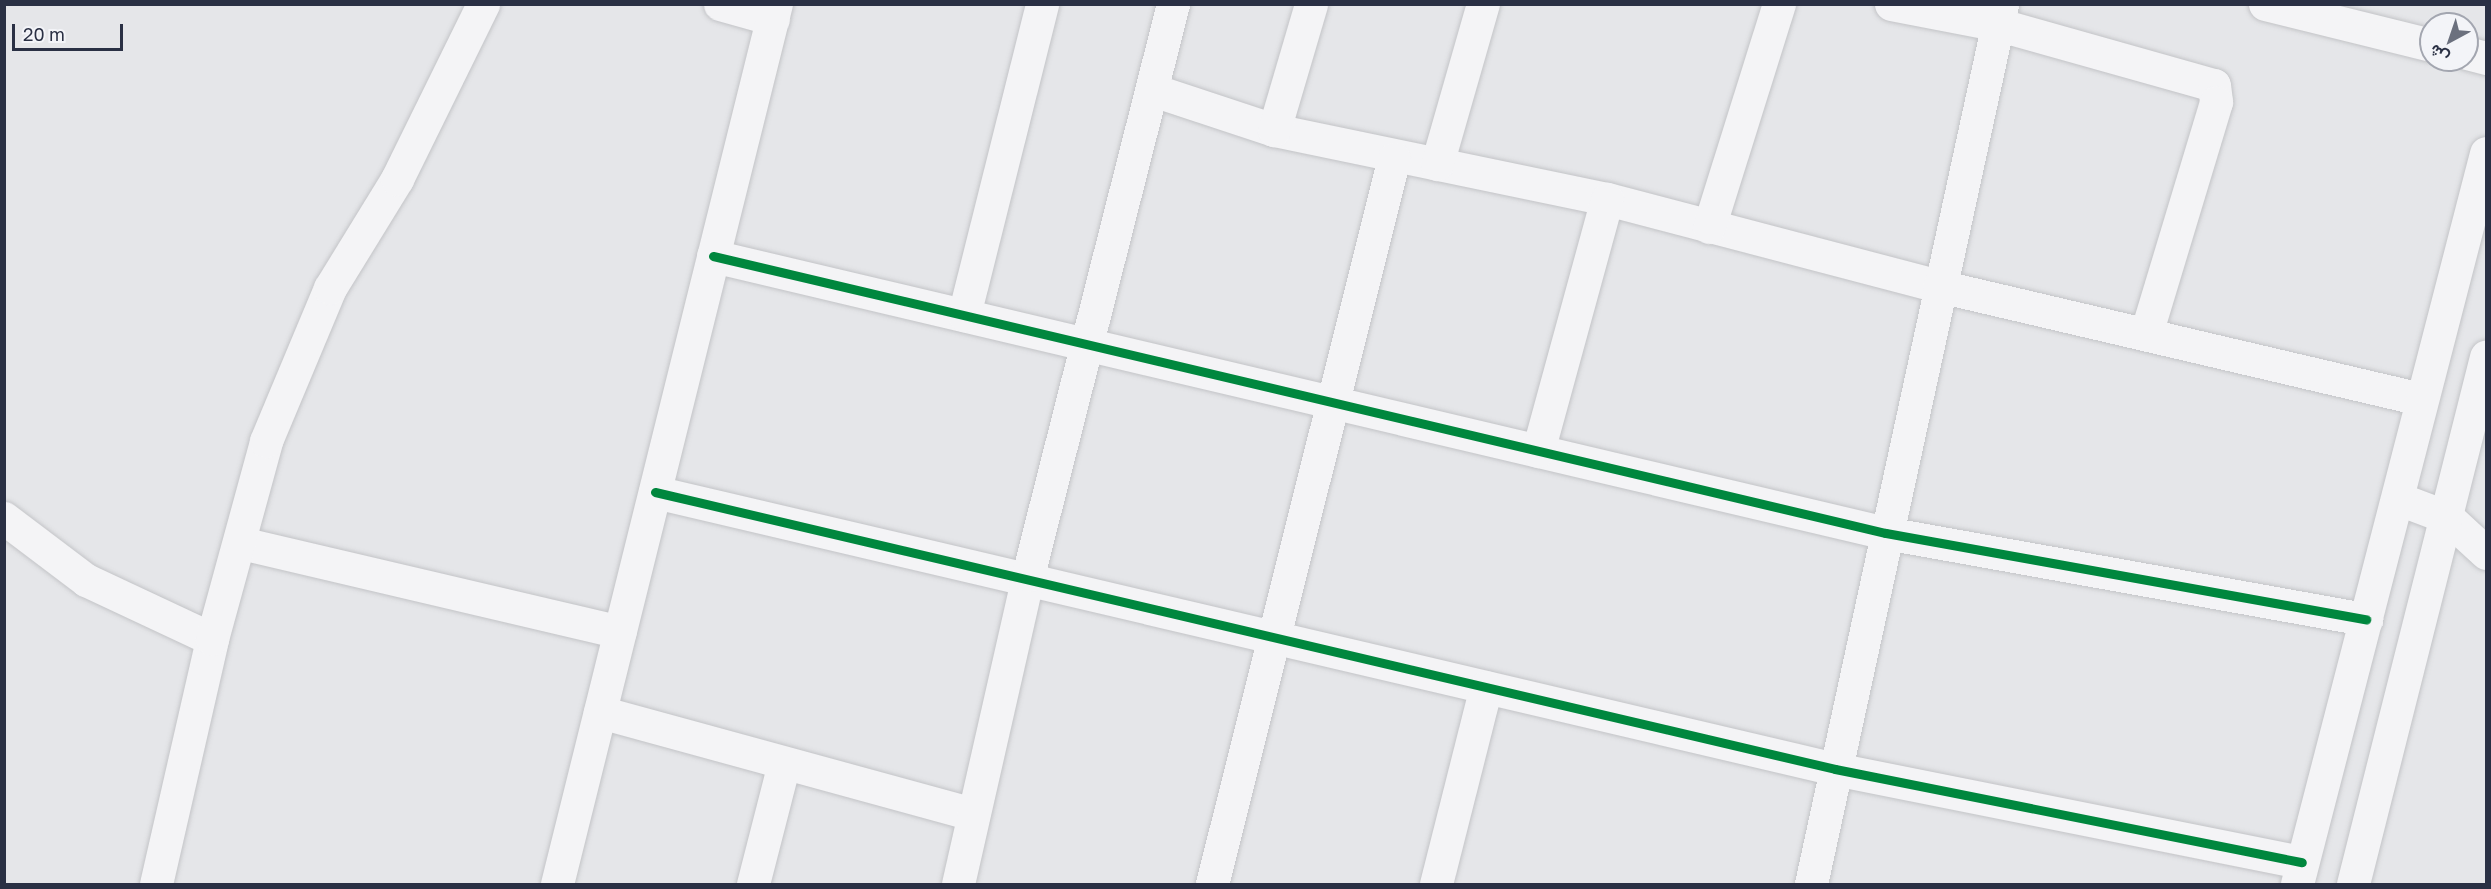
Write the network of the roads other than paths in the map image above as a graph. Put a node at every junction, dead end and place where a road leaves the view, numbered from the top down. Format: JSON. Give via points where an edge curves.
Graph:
{"nodes":[{"id":1,"x":483,"y":4,"type":"edge"},
{"id":2,"x":720,"y":4,"type":"edge"},
{"id":3,"x":1042,"y":4,"type":"edge"},
{"id":4,"x":1173,"y":4,"type":"edge"},
{"id":5,"x":1311,"y":4,"type":"edge"},
{"id":6,"x":1483,"y":4,"type":"edge"},
{"id":7,"x":1779,"y":4,"type":"edge"},
{"id":8,"x":1891,"y":4,"type":"edge"},
{"id":9,"x":2265,"y":4,"type":"edge"},
{"id":10,"x":774,"y":12,"type":"edge"},
{"id":11,"x":2001,"y":15,"type":"edge"},
{"id":12,"x":2419,"y":42,"type":"edge"},
{"id":13,"x":1153,"y":90,"type":"junction"},
{"id":14,"x":1274,"y":130,"type":"junction"},
{"id":15,"x":2487,"y":153,"type":"edge"},
{"id":16,"x":1394,"y":158,"type":"junction"},
{"id":17,"x":1437,"y":164,"type":"junction"},
{"id":18,"x":1607,"y":200,"type":"junction"},
{"id":19,"x":1709,"y":227,"type":"junction"},
{"id":20,"x":713,"y":256,"type":"junction"},
{"id":21,"x":1939,"y":286,"type":"junction"},
{"id":22,"x":964,"y":315,"type":"junction"},
{"id":23,"x":2146,"y":334,"type":"junction"},
{"id":24,"x":1088,"y":342,"type":"junction"},
{"id":25,"x":2487,"y":357,"type":"edge"},
{"id":26,"x":2421,"y":399,"type":"junction"},
{"id":27,"x":1333,"y":403,"type":"junction"},
{"id":28,"x":1538,"y":451,"type":"junction"},
{"id":29,"x":655,"y":492,"type":"junction"},
{"id":30,"x":2398,"y":499,"type":"junction"},
{"id":31,"x":2447,"y":517,"type":"junction"},
{"id":32,"x":4,"y":518,"type":"edge"},
{"id":33,"x":1886,"y":533,"type":"junction"},
{"id":34,"x":241,"y":543,"type":"junction"},
{"id":35,"x":2487,"y":553,"type":"edge"},
{"id":36,"x":1028,"y":575,"type":"junction"},
{"id":37,"x":2366,"y":619,"type":"junction"},
{"id":38,"x":620,"y":632,"type":"junction"},
{"id":39,"x":1274,"y":637,"type":"junction"},
{"id":40,"x":212,"y":639,"type":"junction"},
{"id":41,"x":1486,"y":687,"type":"junction"},
{"id":42,"x":600,"y":712,"type":"junction"},
{"id":43,"x":784,"y":763,"type":"junction"},
{"id":44,"x":1835,"y":769,"type":"junction"},
{"id":45,"x":974,"y":814,"type":"junction"},
{"id":46,"x":2300,"y":873,"type":"edge"},
{"id":47,"x":160,"y":884,"type":"edge"},
{"id":48,"x":557,"y":885,"type":"edge"},
{"id":49,"x":753,"y":885,"type":"edge"},
{"id":50,"x":958,"y":885,"type":"edge"},
{"id":51,"x":1212,"y":885,"type":"edge"},
{"id":52,"x":1436,"y":885,"type":"edge"},
{"id":53,"x":1810,"y":885,"type":"edge"},
{"id":54,"x":2354,"y":885,"type":"edge"}],
"edges":[{"from":1,"to":34,"type":"street","via":[[397,179],[330,288],[266,441]]},
{"from":2,"to":10,"type":"street"},
{"from":3,"to":22,"type":"street"},
{"from":4,"to":13,"type":"street"},
{"from":5,"to":14,"type":"street"},
{"from":6,"to":17,"type":"street"},
{"from":7,"to":19,"type":"street"},
{"from":8,"to":11,"type":"street"},
{"from":9,"to":12,"type":"street"},
{"from":10,"to":20,"type":"street"},
{"from":11,"to":21,"type":"street"},
{"from":11,"to":23,"type":"street","via":[[2214,85],[2216,102]]},
{"from":13,"to":14,"type":"street"},
{"from":13,"to":24,"type":"street"},
{"from":14,"to":16,"type":"street"},
{"from":15,"to":26,"type":"street"},
{"from":16,"to":17,"type":"street"},
{"from":16,"to":27,"type":"street"},
{"from":17,"to":18,"type":"street"},
{"from":18,"to":19,"type":"street"},
{"from":18,"to":28,"type":"street"},
{"from":19,"to":21,"type":"street"},
{"from":20,"to":22,"type":"street"},
{"from":20,"to":29,"type":"street"},
{"from":21,"to":23,"type":"street"},
{"from":21,"to":33,"type":"street"},
{"from":22,"to":24,"type":"street"},
{"from":23,"to":26,"type":"street"},
{"from":24,"to":27,"type":"street"},
{"from":24,"to":36,"type":"street"},
{"from":25,"to":31,"type":"street"},
{"from":26,"to":30,"type":"street"},
{"from":27,"to":28,"type":"street"},
{"from":27,"to":39,"type":"street"},
{"from":28,"to":33,"type":"street"},
{"from":29,"to":36,"type":"street"},
{"from":29,"to":38,"type":"street"},
{"from":30,"to":31,"type":"street"},
{"from":30,"to":37,"type":"street"},
{"from":31,"to":35,"type":"street"},
{"from":31,"to":54,"type":"street"},
{"from":32,"to":40,"type":"street","via":[[86,580]]},
{"from":33,"to":37,"type":"street"},
{"from":33,"to":44,"type":"street"},
{"from":34,"to":38,"type":"street"},
{"from":34,"to":40,"type":"street"},
{"from":36,"to":39,"type":"street"},
{"from":36,"to":45,"type":"street"},
{"from":37,"to":46,"type":"street"},
{"from":38,"to":42,"type":"street"},
{"from":39,"to":41,"type":"street"},
{"from":39,"to":51,"type":"street"},
{"from":40,"to":47,"type":"street"},
{"from":41,"to":44,"type":"street"},
{"from":41,"to":52,"type":"street"},
{"from":42,"to":43,"type":"street"},
{"from":42,"to":48,"type":"street"},
{"from":43,"to":45,"type":"street"},
{"from":43,"to":49,"type":"street"},
{"from":44,"to":46,"type":"street"},
{"from":44,"to":53,"type":"street"},
{"from":45,"to":50,"type":"street"}]}
